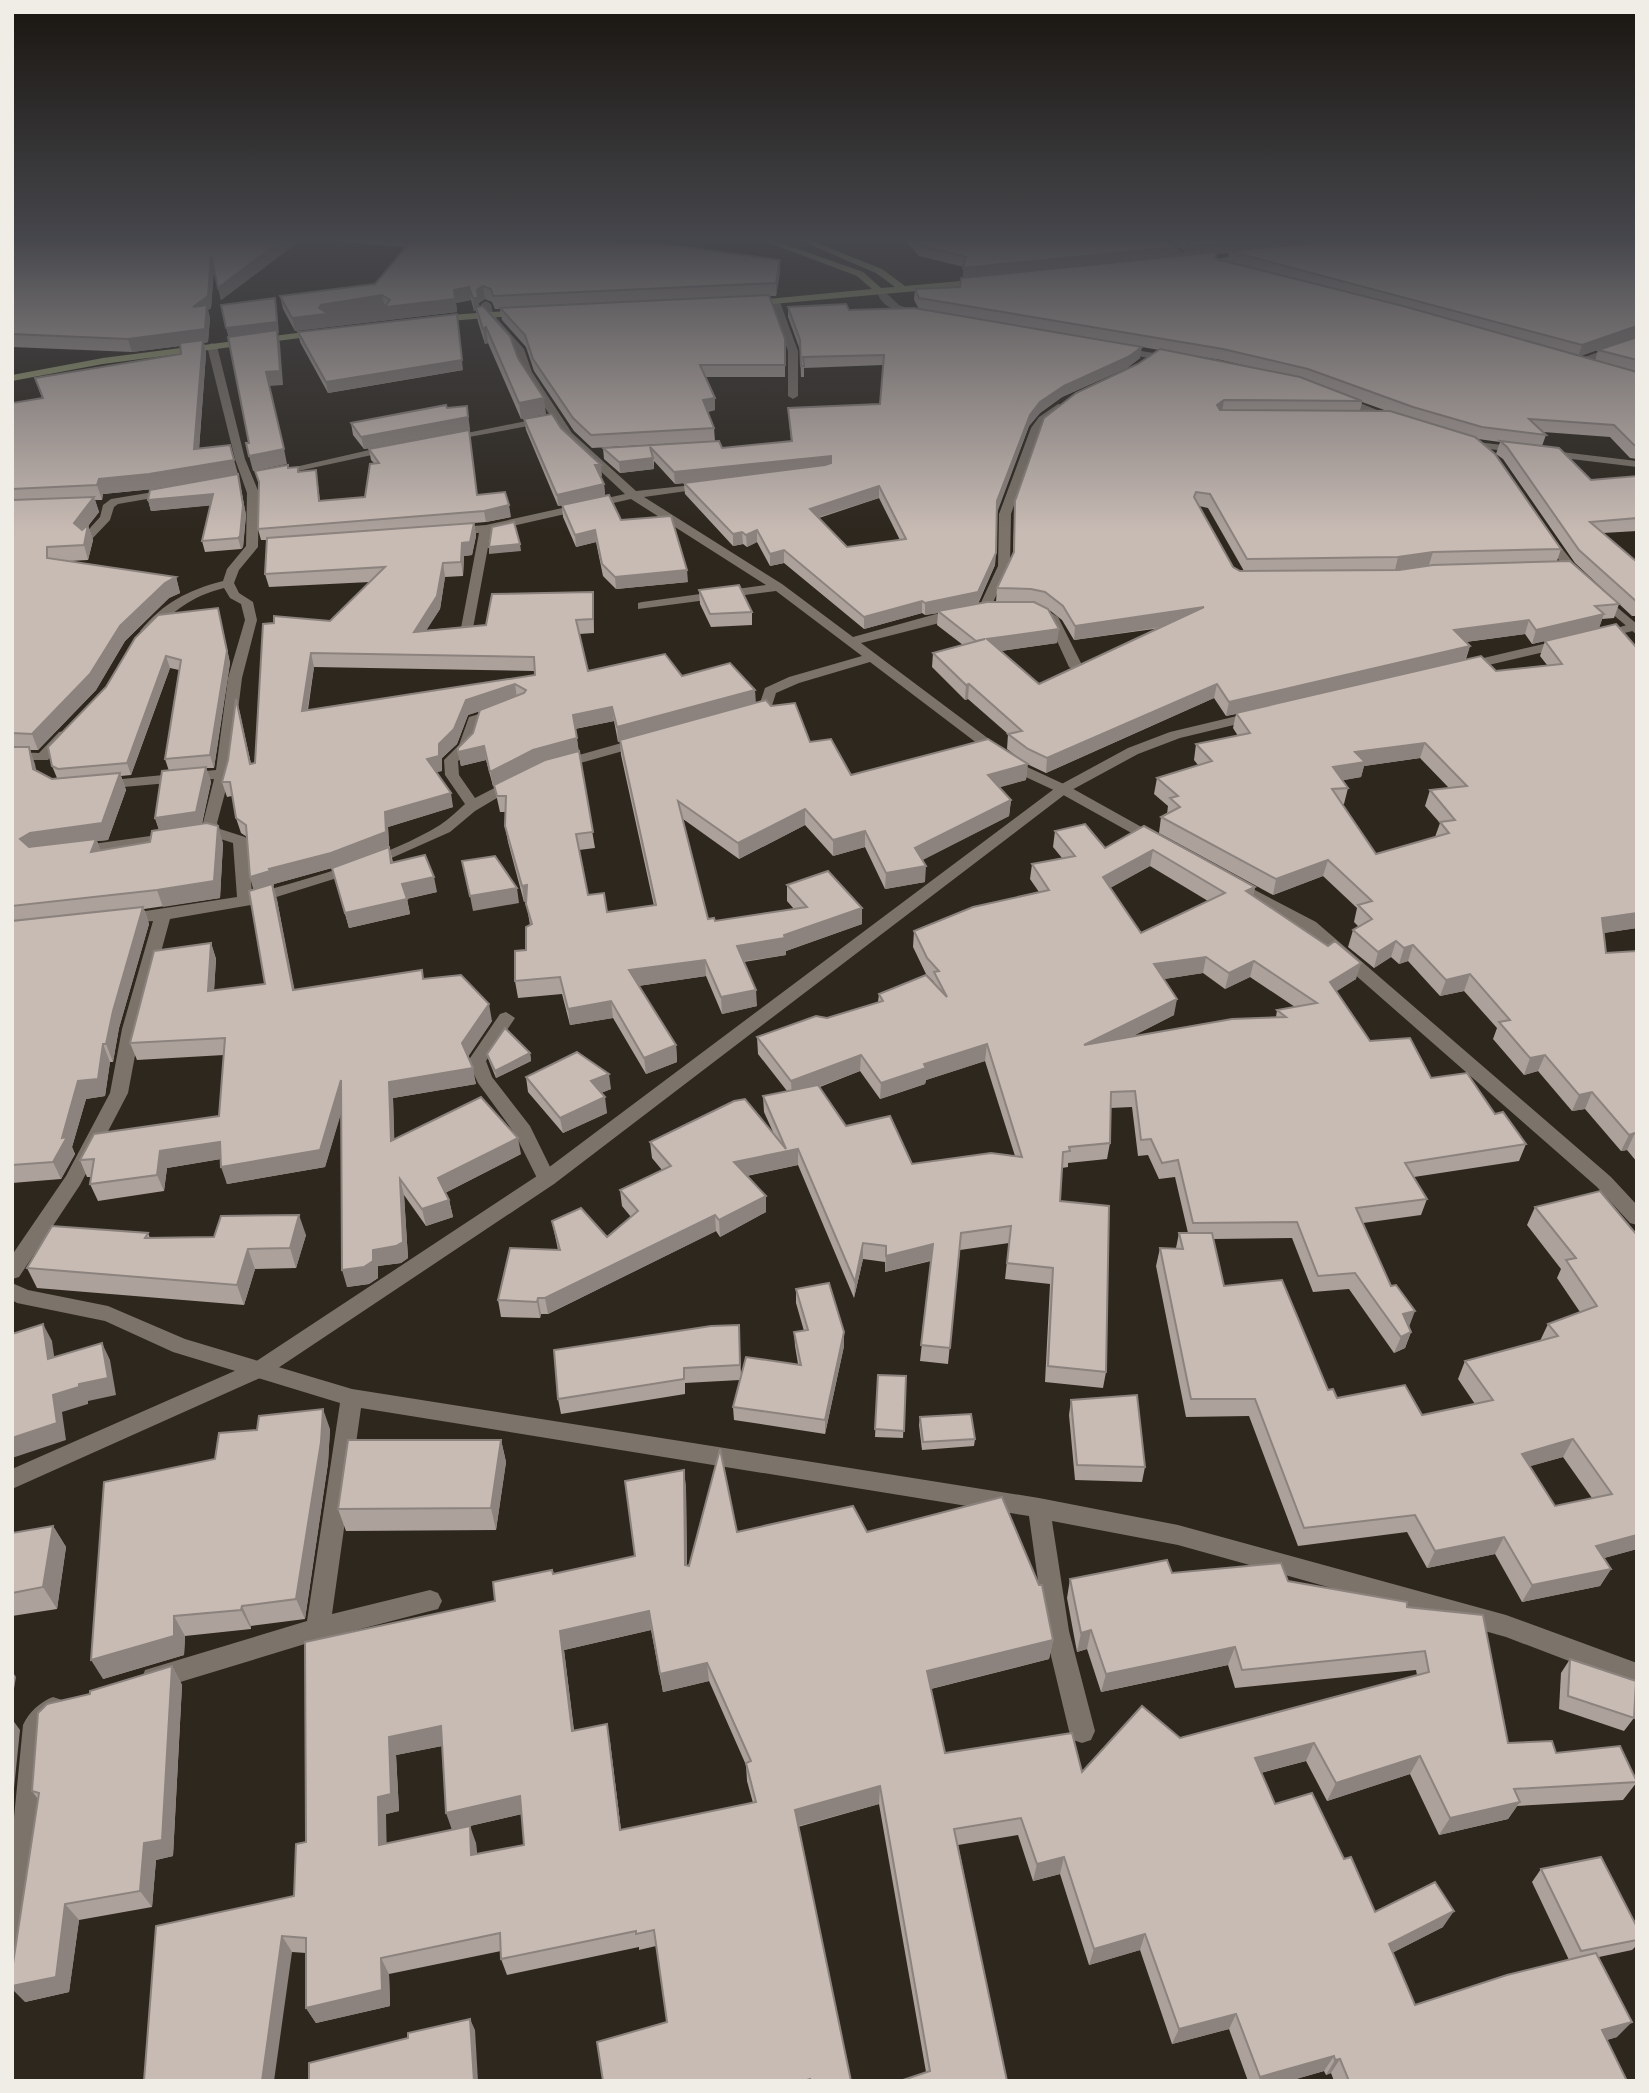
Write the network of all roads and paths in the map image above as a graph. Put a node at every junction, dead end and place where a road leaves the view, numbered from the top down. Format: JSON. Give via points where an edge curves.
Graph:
{"nodes":[{"id":1,"x":214,"y":337,"type":"edge"},
{"id":2,"x":290,"y":337,"type":"edge"},
{"id":3,"x":509,"y":337,"type":"edge"},
{"id":4,"x":787,"y":337,"type":"edge"},
{"id":5,"x":1637,"y":341,"type":"edge"},
{"id":6,"x":212,"y":346,"type":"junction"},
{"id":7,"x":1099,"y":347,"type":"edge"},
{"id":8,"x":1154,"y":356,"type":"junction"},
{"id":9,"x":1564,"y":358,"type":"edge"},
{"id":10,"x":1181,"y":360,"type":"edge"},
{"id":11,"x":37,"y":362,"type":"dead end"},
{"id":12,"x":1576,"y":362,"type":"junction"},
{"id":13,"x":26,"y":364,"type":"dead end"},
{"id":14,"x":1142,"y":364,"type":"edge"},
{"id":15,"x":12,"y":367,"type":"edge"},
{"id":16,"x":1600,"y":369,"type":"edge"},
{"id":17,"x":12,"y":378,"type":"edge"},
{"id":18,"x":1324,"y":393,"type":"edge"},
{"id":19,"x":793,"y":396,"type":"dead end"},
{"id":20,"x":1072,"y":400,"type":"edge"},
{"id":21,"x":557,"y":418,"type":"junction"},
{"id":22,"x":1356,"y":419,"type":"edge"},
{"id":23,"x":428,"y":441,"type":"edge"},
{"id":24,"x":1465,"y":441,"type":"edge"},
{"id":25,"x":1477,"y":445,"type":"junction"},
{"id":26,"x":403,"y":446,"type":"edge"},
{"id":27,"x":1497,"y":463,"type":"edge"},
{"id":28,"x":1637,"y":464,"type":"edge"},
{"id":29,"x":248,"y":479,"type":"junction"},
{"id":30,"x":234,"y":481,"type":"edge"},
{"id":31,"x":715,"y":484,"type":"edge"},
{"id":32,"x":181,"y":490,"type":"edge"},
{"id":33,"x":633,"y":495,"type":"junction"},
{"id":34,"x":109,"y":505,"type":"junction"},
{"id":35,"x":96,"y":506,"type":"edge"},
{"id":36,"x":1538,"y":522,"type":"edge"},
{"id":37,"x":486,"y":529,"type":"junction"},
{"id":38,"x":436,"y":531,"type":"edge"},
{"id":39,"x":87,"y":538,"type":"edge"},
{"id":40,"x":228,"y":583,"type":"junction"},
{"id":41,"x":778,"y":587,"type":"junction"},
{"id":42,"x":642,"y":606,"type":"dead end"},
{"id":43,"x":1037,"y":608,"type":"edge"},
{"id":44,"x":1002,"y":609,"type":"edge"},
{"id":45,"x":983,"y":611,"type":"junction"},
{"id":46,"x":467,"y":628,"type":"edge"},
{"id":47,"x":1636,"y":628,"type":"edge"},
{"id":48,"x":141,"y":637,"type":"edge"},
{"id":49,"x":854,"y":641,"type":"junction"},
{"id":50,"x":871,"y":658,"type":"junction"},
{"id":51,"x":1076,"y":667,"type":"edge"},
{"id":52,"x":1444,"y":671,"type":"edge"},
{"id":53,"x":518,"y":705,"type":"edge"},
{"id":54,"x":1269,"y":712,"type":"edge"},
{"id":55,"x":739,"y":716,"type":"edge"},
{"id":56,"x":77,"y":721,"type":"edge"},
{"id":57,"x":656,"y":738,"type":"edge"},
{"id":58,"x":12,"y":756,"type":"edge"},
{"id":59,"x":223,"y":774,"type":"junction"},
{"id":60,"x":86,"y":786,"type":"edge"},
{"id":61,"x":1063,"y":789,"type":"junction"},
{"id":62,"x":473,"y":805,"type":"junction"},
{"id":63,"x":200,"y":834,"type":"junction"},
{"id":64,"x":1169,"y":848,"type":"edge"},
{"id":65,"x":64,"y":853,"type":"edge"},
{"id":66,"x":1216,"y":874,"type":"edge"},
{"id":67,"x":245,"y":902,"type":"junction"},
{"id":68,"x":163,"y":915,"type":"junction"},
{"id":69,"x":111,"y":920,"type":"edge"},
{"id":70,"x":506,"y":1018,"type":"dead end"},
{"id":71,"x":547,"y":1179,"type":"junction"},
{"id":72,"x":1637,"y":1218,"type":"edge"},
{"id":73,"x":12,"y":1271,"type":"edge"},
{"id":74,"x":12,"y":1291,"type":"edge"},
{"id":75,"x":262,"y":1368,"type":"junction"},
{"id":76,"x":352,"y":1398,"type":"junction"},
{"id":77,"x":12,"y":1479,"type":"edge"},
{"id":78,"x":1039,"y":1508,"type":"junction"},
{"id":79,"x":430,"y":1601,"type":"dead end"},
{"id":80,"x":318,"y":1629,"type":"junction"},
{"id":81,"x":1637,"y":1675,"type":"edge"},
{"id":82,"x":130,"y":1686,"type":"edge"},
{"id":83,"x":77,"y":1702,"type":"edge"},
{"id":84,"x":1082,"y":1731,"type":"dead end"},
{"id":85,"x":12,"y":1944,"type":"edge"}],
"edges":[{"from":1,"to":11,"type":"main road"},
{"from":2,"to":6,"type":"main road"},
{"from":3,"to":21,"type":"street"},
{"from":4,"to":19,"type":"street","via":[[793,352]]},
{"from":5,"to":12,"type":"street"},
{"from":6,"to":17,"type":"main road"},
{"from":6,"to":29,"type":"street"},
{"from":7,"to":8,"type":"street"},
{"from":8,"to":10,"type":"street"},
{"from":8,"to":14,"type":"street"},
{"from":9,"to":12,"type":"main road"},
{"from":12,"to":16,"type":"main road"},
{"from":13,"to":15,"type":"main road"},
{"from":18,"to":22,"type":"street","via":[[1399,421]]},
{"from":20,"to":45,"type":"street","via":[[1036,428],[1005,514],[1004,566]]},
{"from":21,"to":23,"type":"street"},
{"from":21,"to":33,"type":"street","via":[[568,435],[597,454]]},
{"from":24,"to":25,"type":"street"},
{"from":25,"to":27,"type":"street"},
{"from":25,"to":28,"type":"street"},
{"from":26,"to":29,"type":"street"},
{"from":29,"to":30,"type":"street"},
{"from":29,"to":40,"type":"street","via":[[258,547],[233,569]]},
{"from":31,"to":33,"type":"street"},
{"from":32,"to":34,"type":"street"},
{"from":33,"to":37,"type":"street"},
{"from":33,"to":41,"type":"street"},
{"from":34,"to":35,"type":"street"},
{"from":34,"to":39,"type":"street","via":[[106,518]]},
{"from":36,"to":47,"type":"street","via":[[1562,568]]},
{"from":37,"to":38,"type":"street"},
{"from":37,"to":46,"type":"street"},
{"from":40,"to":48,"type":"street","via":[[175,603]]},
{"from":40,"to":59,"type":"street","via":[[234,595],[247,602],[251,620],[235,678]]},
{"from":41,"to":42,"type":"street"},
{"from":41,"to":49,"type":"street"},
{"from":43,"to":51,"type":"street","via":[[1052,617]]},
{"from":44,"to":45,"type":"street"},
{"from":45,"to":49,"type":"street","via":[[936,618]]},
{"from":47,"to":52,"type":"street"},
{"from":49,"to":50,"type":"street"},
{"from":50,"to":55,"type":"street","via":[[794,680],[771,691],[765,709]]},
{"from":50,"to":61,"type":"street","via":[[1020,768]]},
{"from":53,"to":62,"type":"street","via":[[474,720],[466,747],[451,760],[452,775]]},
{"from":54,"to":61,"type":"street","via":[[1175,734]]},
{"from":56,"to":58,"type":"street","via":[[44,764]]},
{"from":57,"to":62,"type":"street","via":[[536,773]]},
{"from":59,"to":60,"type":"street"},
{"from":59,"to":63,"type":"street","via":[[210,823]]},
{"from":61,"to":64,"type":"street"},
{"from":61,"to":71,"type":"street"},
{"from":62,"to":67,"type":"street","via":[[442,831],[392,854]]},
{"from":63,"to":65,"type":"street"},
{"from":63,"to":67,"type":"street","via":[[240,840]]},
{"from":66,"to":72,"type":"street","via":[[1310,926],[1604,1182]]},
{"from":67,"to":68,"type":"street"},
{"from":68,"to":69,"type":"street"},
{"from":68,"to":73,"type":"street","via":[[131,1029],[119,1093],[73,1180]]},
{"from":70,"to":71,"type":"street","via":[[477,1061],[484,1079],[523,1131]]},
{"from":71,"to":75,"type":"street"},
{"from":74,"to":75,"type":"street","via":[[108,1314],[180,1346]]},
{"from":75,"to":76,"type":"street"},
{"from":75,"to":77,"type":"street"},
{"from":76,"to":78,"type":"street"},
{"from":76,"to":80,"type":"street"},
{"from":78,"to":81,"type":"street","via":[[1178,1535],[1506,1626]]},
{"from":78,"to":84,"type":"street","via":[[1057,1631]]},
{"from":79,"to":80,"type":"street"},
{"from":80,"to":82,"type":"street"},
{"from":83,"to":85,"type":"street","via":[[50,1710],[36,1725]]}]}
